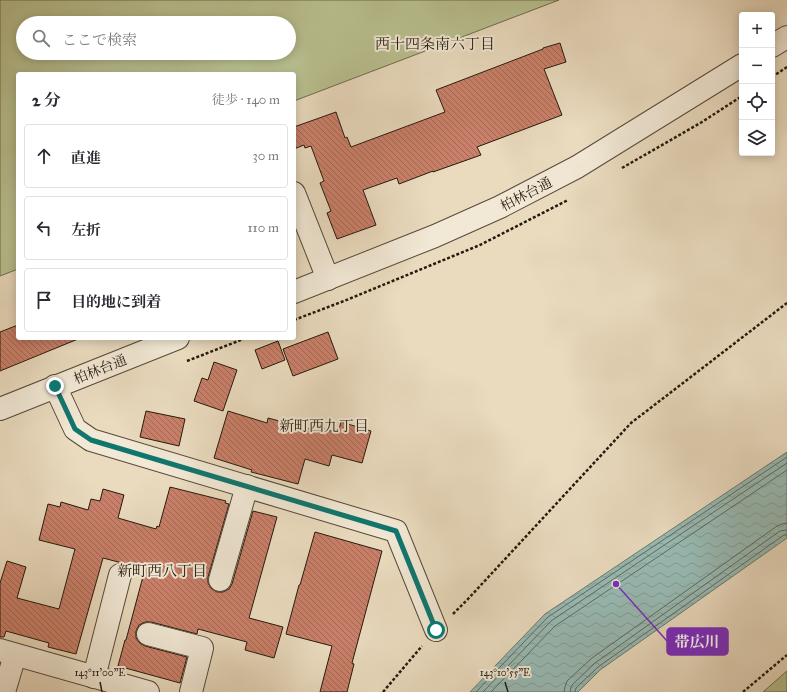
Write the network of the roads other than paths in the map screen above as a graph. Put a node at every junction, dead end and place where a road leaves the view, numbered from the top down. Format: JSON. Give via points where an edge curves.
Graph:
{"nodes":[{"id":1,"x":787,"y":37,"type":"edge"},
{"id":2,"x":775,"y":44,"type":"edge"},
{"id":3,"x":739,"y":67,"type":"edge"},
{"id":4,"x":296,"y":198,"type":"edge"},
{"id":5,"x":328,"y":278,"type":"junction"},
{"id":6,"x":296,"y":291,"type":"edge"},
{"id":7,"x":173,"y":340,"type":"edge"},
{"id":8,"x":55,"y":386,"type":"junction"},
{"id":9,"x":0,"y":409,"type":"edge"},
{"id":10,"x":247,"y":486,"type":"junction"},
{"id":11,"x":120,"y":576,"type":"dead end"},
{"id":12,"x":220,"y":580,"type":"dead end"},
{"id":13,"x":436,"y":630,"type":"road end"},
{"id":14,"x":148,"y":634,"type":"dead end"},
{"id":15,"x":7,"y":653,"type":"edge"},
{"id":16,"x":94,"y":677,"type":"junction"},
{"id":17,"x":4,"y":692,"type":"edge"},
{"id":18,"x":148,"y":692,"type":"edge"},
{"id":19,"x":191,"y":692,"type":"edge"}],
"edges":[{"from":1,"to":2,"type":"street"},
{"from":3,"to":5,"type":"street","name":"柏林台通","via":[[577,167],[500,207],[435,236]]},
{"from":4,"to":5,"type":"street"},
{"from":5,"to":6,"type":"street","name":"柏林台通"},
{"from":7,"to":8,"type":"street","name":"柏林台通"},
{"from":8,"to":9,"type":"street","name":"柏林台通"},
{"from":8,"to":10,"type":"street","via":[[75,429],[91,440]]},
{"from":10,"to":12,"type":"street"},
{"from":10,"to":13,"type":"street","via":[[396,531]]},
{"from":11,"to":16,"type":"street"},
{"from":14,"to":19,"type":"street","via":[[202,648]]},
{"from":15,"to":16,"type":"street"},
{"from":15,"to":17,"type":"street"},
{"from":16,"to":18,"type":"street"}]}
